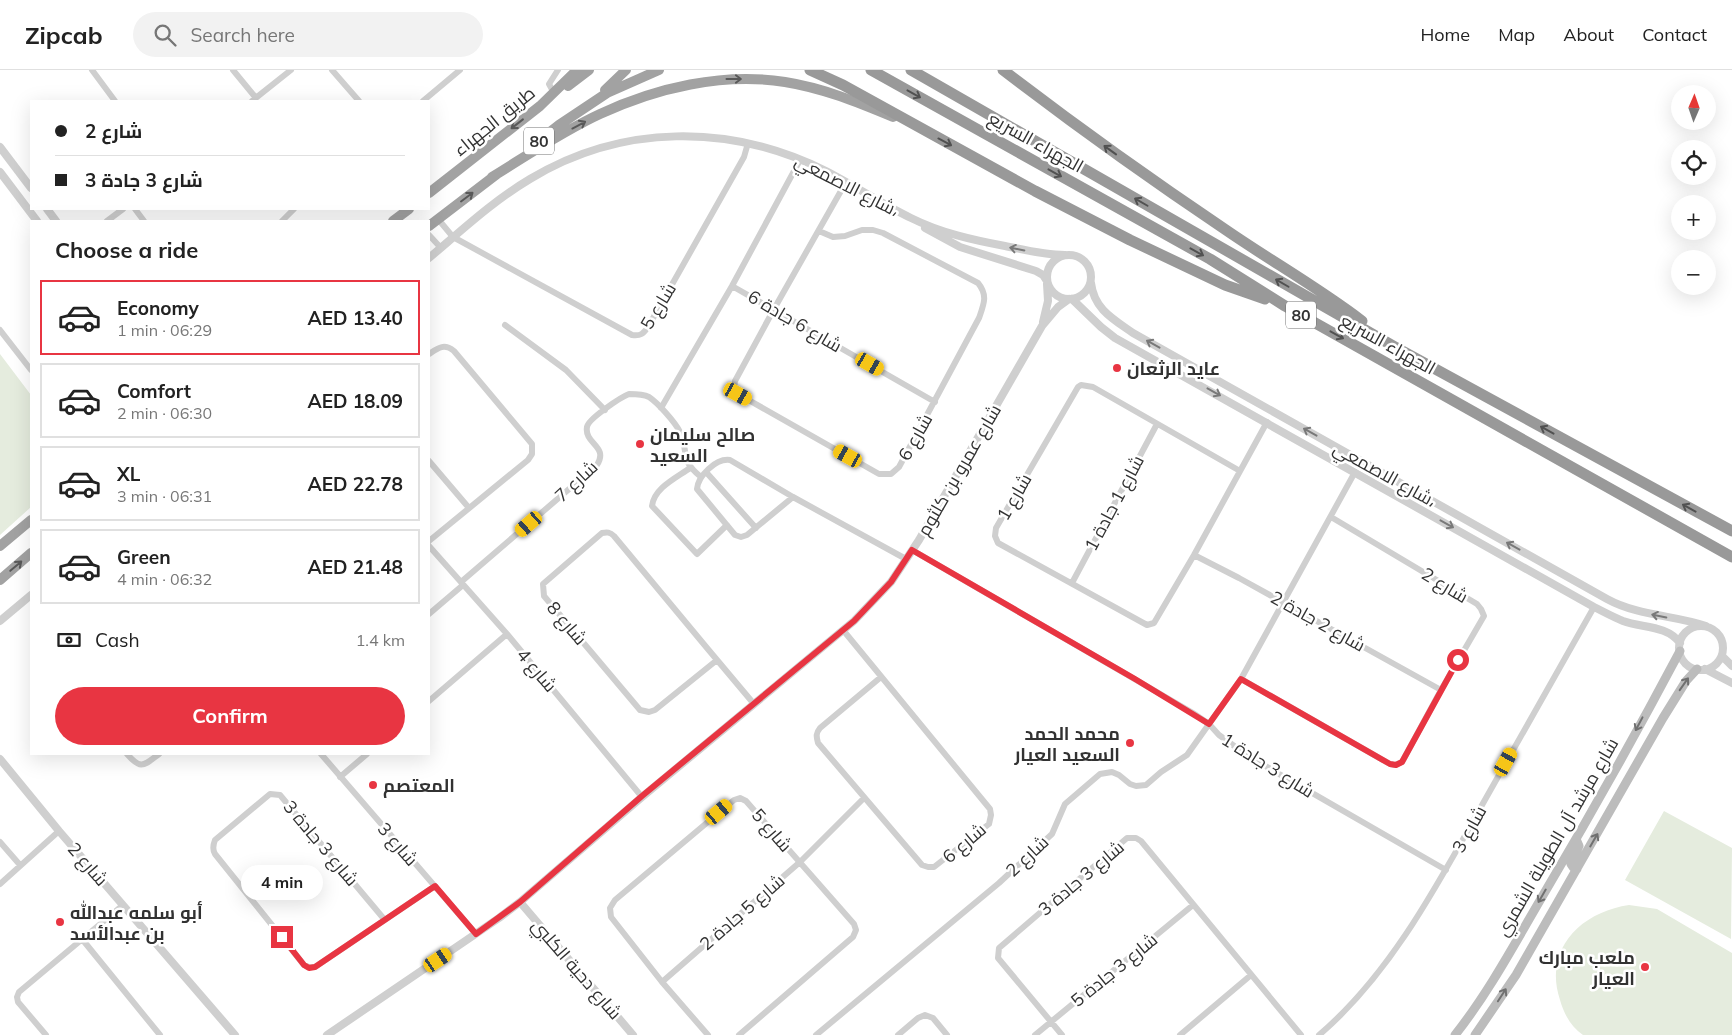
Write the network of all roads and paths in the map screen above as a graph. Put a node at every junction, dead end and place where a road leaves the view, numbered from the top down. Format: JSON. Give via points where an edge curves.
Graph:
{"nodes":[{"id":1,"x":92,"y":70,"type":"edge"},
{"id":2,"x":234,"y":70,"type":"edge"},
{"id":3,"x":291,"y":70,"type":"edge"},
{"id":4,"x":332,"y":70,"type":"edge"},
{"id":5,"x":460,"y":70,"type":"edge"},
{"id":6,"x":558,"y":70,"type":"edge"},
{"id":7,"x":577,"y":70,"type":"edge"},
{"id":8,"x":589,"y":70,"type":"edge"},
{"id":9,"x":626,"y":70,"type":"edge"},
{"id":10,"x":658,"y":70,"type":"edge"},
{"id":11,"x":810,"y":70,"type":"edge"},
{"id":12,"x":871,"y":70,"type":"edge"},
{"id":13,"x":911,"y":70,"type":"edge"},
{"id":14,"x":1003,"y":70,"type":"edge"},
{"id":15,"x":554,"y":93,"type":"junction"},
{"id":16,"x":114,"y":100,"type":"edge"},
{"id":17,"x":254,"y":100,"type":"edge"},
{"id":18,"x":358,"y":100,"type":"edge"},
{"id":19,"x":423,"y":100,"type":"edge"},
{"id":20,"x":540,"y":106,"type":"junction"},
{"id":21,"x":558,"y":126,"type":"junction"},
{"id":22,"x":923,"y":131,"type":"junction"},
{"id":23,"x":748,"y":143,"type":"junction"},
{"id":24,"x":0,"y":146,"type":"edge"},
{"id":25,"x":800,"y":160,"type":"junction"},
{"id":26,"x":18,"y":170,"type":"junction"},
{"id":27,"x":2,"y":174,"type":"edge"},
{"id":28,"x":492,"y":177,"type":"junction"},
{"id":29,"x":846,"y":182,"type":"junction"},
{"id":30,"x":30,"y":186,"type":"edge"},
{"id":31,"x":15,"y":192,"type":"junction"},
{"id":32,"x":430,"y":193,"type":"edge"},
{"id":33,"x":122,"y":210,"type":"edge"},
{"id":34,"x":293,"y":210,"type":"edge"},
{"id":35,"x":408,"y":210,"type":"edge"},
{"id":36,"x":911,"y":218,"type":"junction"},
{"id":37,"x":438,"y":219,"type":"junction"},
{"id":38,"x":36,"y":220,"type":"edge"},
{"id":39,"x":108,"y":220,"type":"edge"},
{"id":40,"x":283,"y":220,"type":"edge"},
{"id":41,"x":394,"y":220,"type":"edge"},
{"id":42,"x":430,"y":225,"type":"edge"},
{"id":43,"x":819,"y":231,"type":"junction"},
{"id":44,"x":430,"y":236,"type":"edge"},
{"id":45,"x":454,"y":237,"type":"junction"},
{"id":46,"x":441,"y":248,"type":"junction"},
{"id":47,"x":1065,"y":255,"type":"junction"},
{"id":48,"x":430,"y":257,"type":"edge"},
{"id":49,"x":1047,"y":281,"type":"junction"},
{"id":50,"x":1091,"y":283,"type":"junction"},
{"id":51,"x":732,"y":286,"type":"junction"},
{"id":52,"x":1070,"y":299,"type":"junction"},
{"id":53,"x":1285,"y":306,"type":"junction"},
{"id":54,"x":774,"y":308,"type":"junction"},
{"id":55,"x":506,"y":325,"type":"dead end"},
{"id":56,"x":1042,"y":326,"type":"junction"},
{"id":57,"x":0,"y":330,"type":"edge"},
{"id":58,"x":1395,"y":347,"type":"junction"},
{"id":59,"x":430,"y":353,"type":"edge"},
{"id":60,"x":30,"y":369,"type":"edge"},
{"id":61,"x":935,"y":402,"type":"junction"},
{"id":62,"x":661,"y":408,"type":"junction"},
{"id":63,"x":605,"y":410,"type":"junction"},
{"id":64,"x":1267,"y":422,"type":"junction"},
{"id":65,"x":1157,"y":424,"type":"junction"},
{"id":66,"x":430,"y":461,"type":"edge"},
{"id":67,"x":690,"y":468,"type":"junction"},
{"id":68,"x":1240,"y":471,"type":"junction"},
{"id":69,"x":1355,"y":472,"type":"junction"},
{"id":70,"x":703,"y":475,"type":"junction"},
{"id":71,"x":793,"y":497,"type":"junction"},
{"id":72,"x":469,"y":508,"type":"junction"},
{"id":73,"x":1331,"y":517,"type":"junction"},
{"id":74,"x":30,"y":521,"type":"edge"},
{"id":75,"x":727,"y":525,"type":"junction"},
{"id":76,"x":756,"y":528,"type":"junction"},
{"id":77,"x":1732,"y":531,"type":"edge"},
{"id":78,"x":430,"y":540,"type":"edge"},
{"id":79,"x":0,"y":546,"type":"edge"},
{"id":80,"x":430,"y":547,"type":"edge"},
{"id":81,"x":912,"y":550,"type":"junction"},
{"id":82,"x":30,"y":554,"type":"edge"},
{"id":83,"x":1194,"y":555,"type":"junction"},
{"id":84,"x":1732,"y":557,"type":"edge"},
{"id":85,"x":906,"y":559,"type":"junction"},
{"id":86,"x":0,"y":580,"type":"edge"},
{"id":87,"x":1072,"y":583,"type":"junction"},
{"id":88,"x":462,"y":584,"type":"junction"},
{"id":89,"x":30,"y":596,"type":"edge"},
{"id":90,"x":1284,"y":603,"type":"junction"},
{"id":91,"x":1594,"y":607,"type":"junction"},
{"id":92,"x":430,"y":613,"type":"edge"},
{"id":93,"x":0,"y":621,"type":"edge"},
{"id":94,"x":1706,"y":626,"type":"junction"},
{"id":95,"x":843,"y":630,"type":"junction"},
{"id":96,"x":507,"y":634,"type":"junction"},
{"id":97,"x":1680,"y":647,"type":"junction"},
{"id":98,"x":1722,"y":656,"type":"junction"},
{"id":99,"x":717,"y":660,"type":"junction"},
{"id":100,"x":1732,"y":666,"type":"edge"},
{"id":101,"x":1701,"y":669,"type":"junction"},
{"id":102,"x":881,"y":677,"type":"junction"},
{"id":103,"x":1241,"y":679,"type":"junction"},
{"id":104,"x":1732,"y":683,"type":"edge"},
{"id":105,"x":1441,"y":690,"type":"junction"},
{"id":106,"x":430,"y":700,"type":"edge"},
{"id":107,"x":754,"y":704,"type":"junction"},
{"id":108,"x":1648,"y":708,"type":"junction"},
{"id":109,"x":1663,"y":718,"type":"junction"},
{"id":110,"x":1209,"y":724,"type":"junction"},
{"id":111,"x":129,"y":755,"type":"edge"},
{"id":112,"x":158,"y":755,"type":"edge"},
{"id":113,"x":322,"y":755,"type":"edge"},
{"id":114,"x":366,"y":755,"type":"edge"},
{"id":115,"x":0,"y":759,"type":"edge"},
{"id":116,"x":340,"y":777,"type":"junction"},
{"id":117,"x":642,"y":796,"type":"junction"},
{"id":118,"x":864,"y":798,"type":"junction"},
{"id":119,"x":59,"y":831,"type":"junction"},
{"id":120,"x":1576,"y":839,"type":"junction"},
{"id":121,"x":0,"y":842,"type":"edge"},
{"id":122,"x":800,"y":862,"type":"junction"},
{"id":123,"x":20,"y":865,"type":"junction"},
{"id":124,"x":1577,"y":869,"type":"junction"},
{"id":125,"x":1446,"y":870,"type":"junction"},
{"id":126,"x":1552,"y":879,"type":"junction"},
{"id":127,"x":0,"y":884,"type":"edge"},
{"id":128,"x":435,"y":886,"type":"junction"},
{"id":129,"x":520,"y":902,"type":"junction"},
{"id":130,"x":122,"y":905,"type":"junction"},
{"id":131,"x":1193,"y":905,"type":"junction"},
{"id":132,"x":1553,"y":910,"type":"junction"},
{"id":133,"x":384,"y":919,"type":"junction"},
{"id":134,"x":476,"y":934,"type":"junction"},
{"id":135,"x":82,"y":939,"type":"junction"},
{"id":136,"x":1251,"y":975,"type":"junction"},
{"id":137,"x":662,"y":982,"type":"junction"},
{"id":138,"x":1051,"y":1022,"type":"junction"},
{"id":139,"x":46,"y":1035,"type":"edge"},
{"id":140,"x":160,"y":1035,"type":"edge"},
{"id":141,"x":235,"y":1035,"type":"edge"},
{"id":142,"x":327,"y":1035,"type":"edge"},
{"id":143,"x":633,"y":1035,"type":"edge"},
{"id":144,"x":708,"y":1035,"type":"edge"},
{"id":145,"x":738,"y":1035,"type":"edge"},
{"id":146,"x":816,"y":1035,"type":"edge"},
{"id":147,"x":898,"y":1035,"type":"edge"},
{"id":148,"x":947,"y":1035,"type":"edge"},
{"id":149,"x":1035,"y":1035,"type":"edge"},
{"id":150,"x":1062,"y":1035,"type":"edge"},
{"id":151,"x":1180,"y":1035,"type":"edge"},
{"id":152,"x":1300,"y":1035,"type":"edge"},
{"id":153,"x":1319,"y":1035,"type":"edge"},
{"id":154,"x":1455,"y":1035,"type":"edge"},
{"id":155,"x":1475,"y":1035,"type":"edge"}],
"edges":[{"from":1,"to":16,"type":"street"},
{"from":2,"to":17,"type":"street"},
{"from":3,"to":17,"type":"street"},
{"from":4,"to":18,"type":"street"},
{"from":5,"to":19,"type":"street"},
{"from":6,"to":15,"type":"street","via":[[549,84]]},
{"from":7,"to":15,"type":"highway","name":"طريق الجهراء","number":"80"},
{"from":8,"to":20,"type":"highway"},
{"from":9,"to":21,"type":"highway"},
{"from":10,"to":21,"type":"highway","number":"80","via":[[607,93]]},
{"from":11,"to":22,"type":"highway"},
{"from":12,"to":53,"type":"highway","name":"الجهراء السريع","number":"80","one_way":true,"via":[[1210,259]]},
{"from":58,"to":13,"type":"highway","name":"الجهراء السريع","number":"80","one_way":true},
{"from":58,"to":14,"type":"highway","one_way":true,"via":[[1321,292],[1117,155]]},
{"from":15,"to":20,"type":"highway","name":"طريق الجهراء","number":"80"},
{"from":20,"to":32,"type":"highway","name":"طريق الجهراء","number":"80","one_way":true},
{"from":21,"to":28,"type":"highway","number":"80"},
{"from":28,"to":22,"type":"highway","one_way":true,"via":[[600,114],[645,97],[727,79],[811,87],[845,97]]},
{"from":22,"to":53,"type":"highway","one_way":true,"via":[[1138,244],[1224,285]]},
{"from":23,"to":25,"type":"street","name":"شارع الاصمعي،"},
{"from":23,"to":45,"type":"street","name":"شارع الاصمعي،","via":[[685,136],[628,140],[602,147],[530,179]]},
{"from":23,"to":45,"type":"street","name":"شارع 5","via":[[744,156],[641,335],[632,335]]},
{"from":24,"to":26,"type":"street"},
{"from":25,"to":29,"type":"street","name":"شارع الاصمعي،"},
{"from":25,"to":51,"type":"street"},
{"from":26,"to":27,"type":"street","via":[[13,179]]},
{"from":26,"to":30,"type":"street"},
{"from":27,"to":31,"type":"street"},
{"from":37,"to":28,"type":"highway","number":"80","one_way":true},
{"from":29,"to":36,"type":"street","name":"شارع الاصمعي،"},
{"from":29,"to":43,"type":"street","name":"شارع 6"},
{"from":30,"to":31,"type":"street","via":[[22,182],[17,184]]},
{"from":31,"to":38,"type":"street"},
{"from":33,"to":39,"type":"street"},
{"from":34,"to":40,"type":"street"},
{"from":35,"to":41,"type":"highway"},
{"from":47,"to":36,"type":"street","name":"شارع الاصمعي،","one_way":true,"via":[[987,243]]},
{"from":36,"to":49,"type":"street","name":"شارع الاصمعي،","via":[[960,247],[1036,271]]},
{"from":37,"to":42,"type":"highway","number":"80"},
{"from":37,"to":45,"type":"street"},
{"from":43,"to":54,"type":"street","name":"شارع 6"},
{"from":43,"to":61,"type":"street","name":"شارع 6","via":[[833,237],[862,230],[883,233],[984,289],[985,298],[979,318]]},
{"from":44,"to":46,"type":"street"},
{"from":45,"to":46,"type":"street","name":"شارع الاصمعي،"},
{"from":46,"to":48,"type":"street","name":"شارع الاصمعي،"},
{"from":47,"to":49,"type":"street","via":[[1053,261]]},
{"from":47,"to":50,"type":"street","via":[[1086,261]]},
{"from":49,"to":52,"type":"street","via":[[1055,295]]},
{"from":49,"to":56,"type":"street","name":"شارع عمرو بن كلثوم","via":[[1048,302]]},
{"from":50,"to":52,"type":"street","via":[[1080,296]]},
{"from":94,"to":50,"type":"street","name":"شارع الاصمعي،","one_way":true,"via":[[1632,610],[1590,589],[1133,333],[1101,308],[1093,295]]},
{"from":51,"to":54,"type":"street","name":"شارع 6 جادة 6"},
{"from":51,"to":62,"type":"street"},
{"from":52,"to":56,"type":"street","name":"شارع عمرو بن كلثوم","via":[[1058,307]]},
{"from":52,"to":64,"type":"street","name":"شارع الاصمعي،","one_way":true,"via":[[1115,338]]},
{"from":53,"to":84,"type":"highway","name":"الجهراء السريع","number":"80","one_way":true},
{"from":54,"to":61,"type":"street","name":"شارع 6 جادة 6"},
{"from":54,"to":61,"type":"street","name":"شارع 6","via":[[735,381],[734,389],[738,394],[883,475],[891,474],[899,467]]},
{"from":55,"to":63,"type":"street","via":[[566,370]]},
{"from":56,"to":81,"type":"street","name":"شارع عمرو بن كلثوم"},
{"from":57,"to":60,"type":"street"},
{"from":77,"to":58,"type":"highway","name":"الجهراء السريع","number":"80","one_way":true},
{"from":59,"to":72,"type":"street","via":[[442,346],[452,349],[533,447],[528,460]]},
{"from":62,"to":63,"type":"street","name":"شارع 7","via":[[644,395],[630,394]]},
{"from":62,"to":67,"type":"street","name":"شارع 7","via":[[680,433]]},
{"from":63,"to":88,"type":"street","name":"شارع 7","via":[[587,426],[587,434],[601,455],[597,465]]},
{"from":64,"to":68,"type":"street","name":"شارع 1"},
{"from":64,"to":69,"type":"street","name":"شارع الاصمعي،"},
{"from":65,"to":68,"type":"street","name":"شارع 1"},
{"from":65,"to":87,"type":"street","name":"شارع 1 جادة 1"},
{"from":65,"to":87,"type":"street","name":"شارع 1","via":[[1093,387],[1082,385],[996,528],[998,543]]},
{"from":66,"to":72,"type":"street"},
{"from":67,"to":70,"type":"street"},
{"from":67,"to":75,"type":"street","via":[[657,493],[652,506],[697,554]]},
{"from":68,"to":83,"type":"street","name":"شارع 1"},
{"from":69,"to":73,"type":"street","name":"شارع 2"},
{"from":69,"to":91,"type":"street","name":"شارع الاصمعي،","one_way":true},
{"from":70,"to":71,"type":"street","via":[[720,461],[730,460]]},
{"from":70,"to":75,"type":"street","via":[[697,489]]},
{"from":70,"to":76,"type":"street"},
{"from":71,"to":76,"type":"street"},
{"from":71,"to":85,"type":"street"},
{"from":72,"to":78,"type":"street"},
{"from":73,"to":90,"type":"street","name":"شارع 2"},
{"from":73,"to":105,"type":"street","name":"شارع 2","via":[[1481,609],[1484,616]]},
{"from":74,"to":79,"type":"highway"},
{"from":75,"to":76,"type":"street","via":[[741,537]]},
{"from":80,"to":88,"type":"street","name":"شارع 4"},
{"from":81,"to":85,"type":"street","name":"شارع عمرو بن كلثوم"},
{"from":81,"to":110,"type":"street","name":"شارع 3 جادة 1"},
{"from":86,"to":82,"type":"highway","one_way":true},
{"from":83,"to":87,"type":"street","name":"شارع 1","via":[[1156,621],[1147,625]]},
{"from":83,"to":90,"type":"street","name":"شارع 2 جادة 2"},
{"from":85,"to":95,"type":"street","name":"شارع عمرو بن كلثوم","via":[[891,582]]},
{"from":88,"to":92,"type":"street"},
{"from":88,"to":96,"type":"street","name":"شارع 4"},
{"from":89,"to":93,"type":"street"},
{"from":90,"to":103,"type":"street","name":"شارع 2"},
{"from":90,"to":105,"type":"street","name":"شارع 2 جادة 2"},
{"from":91,"to":97,"type":"street","name":"شارع الاصمعي،","via":[[1620,620],[1668,631],[1675,636]]},
{"from":91,"to":125,"type":"street","name":"شارع 3"},
{"from":94,"to":97,"type":"street","via":[[1687,631]]},
{"from":94,"to":98,"type":"street","via":[[1721,638]]},
{"from":95,"to":102,"type":"street","name":"شارع 6"},
{"from":95,"to":107,"type":"street","name":"شارع عمرو بن كلثوم"},
{"from":96,"to":106,"type":"street"},
{"from":96,"to":117,"type":"street","name":"شارع 4"},
{"from":97,"to":101,"type":"street","via":[[1685,663]]},
{"from":97,"to":108,"type":"main road","name":"شارع مرشد آل الطويلة الشمري"},
{"from":98,"to":100,"type":"street"},
{"from":98,"to":101,"type":"street","via":[[1712,667]]},
{"from":99,"to":99,"type":"street","name":"شارع 8","via":[[609,532],[602,533],[543,584],[544,596],[640,710],[656,710]]},
{"from":99,"to":107,"type":"street","name":"شارع 8"},
{"from":101,"to":104,"type":"street"},
{"from":109,"to":101,"type":"main road","name":"شارع مرشد آل الطويلة الشمري","one_way":true,"via":[[1686,681]]},
{"from":102,"to":118,"type":"street","name":"شارع 6","via":[[816,734],[818,743]]},
{"from":102,"to":118,"type":"street","name":"شارع 6","via":[[990,809],[991,819],[937,866],[928,867],[922,865]]},
{"from":103,"to":105,"type":"street","name":"شارع 2","via":[[1396,765],[1402,762]]},
{"from":103,"to":110,"type":"street","name":"شارع 2"},
{"from":107,"to":117,"type":"street","name":"شارع عمرو بن كلثوم"},
{"from":108,"to":109,"type":"main road","via":[[1660,705]]},
{"from":108,"to":120,"type":"main road","name":"شارع مرشد آل الطويلة الشمري","one_way":true},
{"from":124,"to":109,"type":"main road","name":"شارع مرشد آل الطويلة الشمري","one_way":true},
{"from":110,"to":125,"type":"street","name":"شارع 3 جادة 1","via":[[1248,756]]},
{"from":110,"to":146,"type":"street","name":"شارع 2","via":[[1187,755],[1146,785],[1130,784],[1112,772],[1100,774],[1065,804],[1052,834]]},
{"from":111,"to":112,"type":"street","via":[[141,765]]},
{"from":113,"to":116,"type":"street","name":"شارع 3"},
{"from":114,"to":116,"type":"street"},
{"from":115,"to":119,"type":"street","name":"شارع 2"},
{"from":116,"to":128,"type":"street","name":"شارع 3"},
{"from":117,"to":129,"type":"street","name":"شارع عمرو بن كلثوم"},
{"from":118,"to":122,"type":"street","name":"شارع 5 جادة 2"},
{"from":119,"to":123,"type":"street"},
{"from":119,"to":130,"type":"street","name":"شارع 2"},
{"from":120,"to":124,"type":"main road","via":[[1579,846],[1571,864]]},
{"from":120,"to":126,"type":"main road","name":"شارع مرشد آل الطويلة الشمري"},
{"from":121,"to":123,"type":"street"},
{"from":122,"to":137,"type":"street","name":"شارع 5 جادة 2"},
{"from":122,"to":137,"type":"street","name":"شارع 5","via":[[746,800],[737,798],[615,900],[610,908],[611,916]]},
{"from":122,"to":145,"type":"street","name":"شارع 5","via":[[854,924],[856,934]]},
{"from":123,"to":127,"type":"street"},
{"from":124,"to":132,"type":"main road","name":"شارع مرشد آل الطويلة الشمري"},
{"from":125,"to":153,"type":"street","name":"شارع 3","via":[[1374,977]]},
{"from":126,"to":132,"type":"main road","via":[[1558,877],[1561,882],[1552,902]]},
{"from":126,"to":154,"type":"main road","name":"شارع مرشد آل الطويلة الشمري","one_way":true,"via":[[1478,1004]]},
{"from":128,"to":133,"type":"street","name":"شارع 3 جادة 3"},
{"from":128,"to":134,"type":"street","name":"شارع 3"},
{"from":129,"to":134,"type":"street","name":"شارع عمرو بن كلثوم"},
{"from":129,"to":143,"type":"street","name":"شارع دحية الكلبي"},
{"from":130,"to":135,"type":"street"},
{"from":130,"to":141,"type":"street","name":"شارع 2"},
{"from":131,"to":136,"type":"street","name":"شارع 3 جادة 3"},
{"from":131,"to":138,"type":"street","name":"شارع 3 جادة 5"},
{"from":131,"to":138,"type":"street","name":"شارع 3 جادة 3","via":[[1141,841],[1127,838],[997,951],[998,958]]},
{"from":155,"to":132,"type":"main road","name":"شارع مرشد آل الطويلة الشمري","one_way":true,"via":[[1513,979]]},
{"from":133,"to":133,"type":"street","name":"شارع 3 جادة 3","via":[[315,967],[306,967],[215,854],[215,840],[270,794],[280,794]]},
{"from":134,"to":142,"type":"street","name":"شارع عمرو بن كلثوم"},
{"from":135,"to":139,"type":"street","via":[[18,994],[18,1002]]},
{"from":135,"to":140,"type":"street"},
{"from":136,"to":151,"type":"street"},
{"from":136,"to":152,"type":"street","name":"شارع 3 جادة 3"},
{"from":137,"to":144,"type":"street","name":"شارع 5"},
{"from":138,"to":149,"type":"street","name":"شارع 3 جادة 5"},
{"from":138,"to":150,"type":"street","name":"شارع 3 جادة 3"},
{"from":147,"to":148,"type":"street","via":[[925,1015],[933,1018]]}]}
